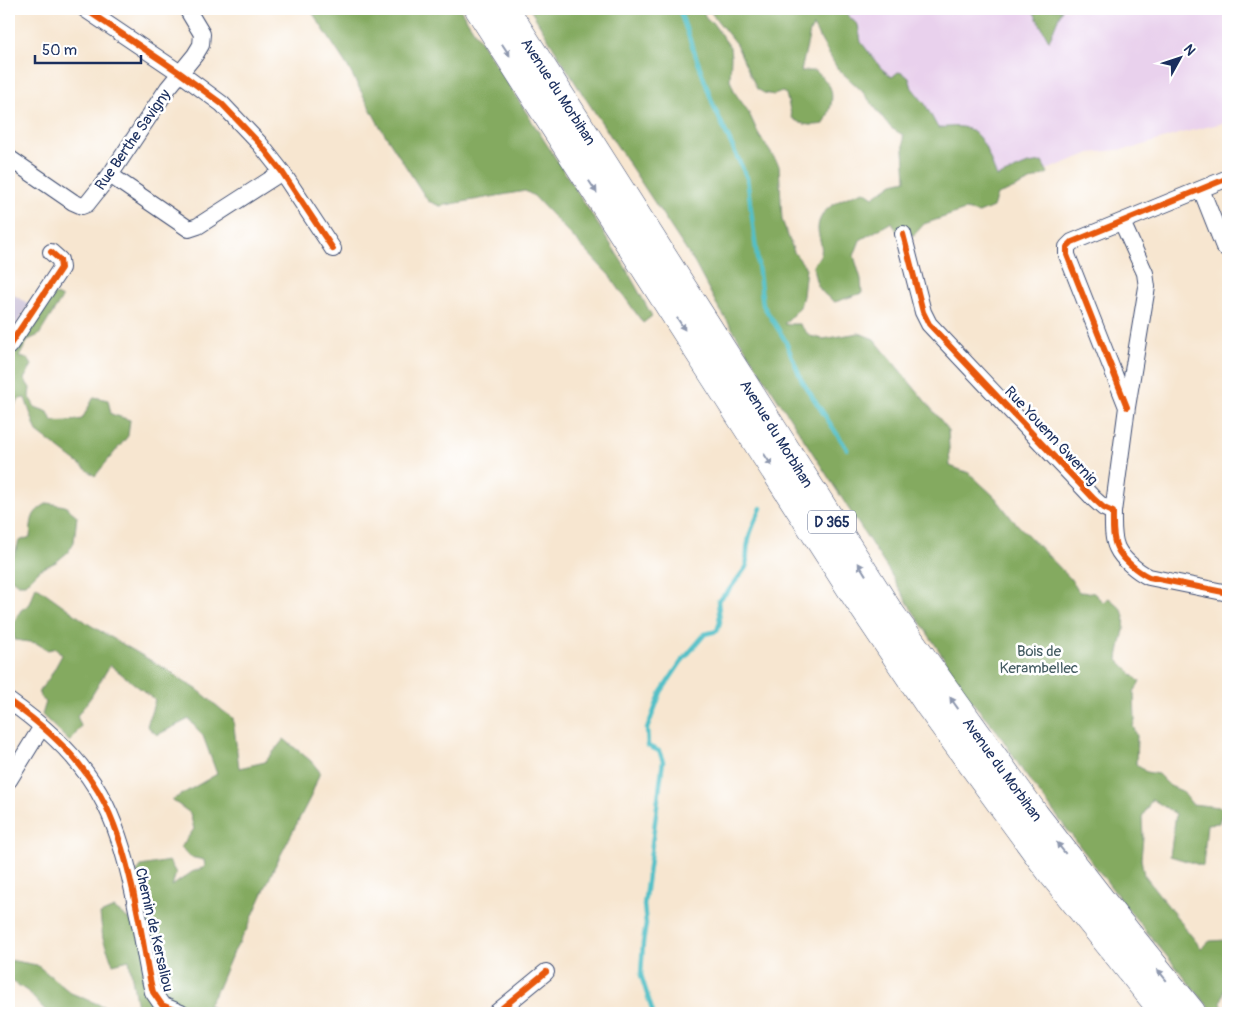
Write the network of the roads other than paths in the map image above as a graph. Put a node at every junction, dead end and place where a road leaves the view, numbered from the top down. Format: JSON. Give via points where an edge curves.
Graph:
{"nodes":[{"id":1,"x":85,"y":9,"type":"edge"},
{"id":2,"x":187,"y":9,"type":"edge"},
{"id":3,"x":479,"y":9,"type":"edge"},
{"id":4,"x":505,"y":9,"type":"edge"},
{"id":5,"x":180,"y":73,"type":"junction"},
{"id":6,"x":9,"y":158,"type":"edge"},
{"id":7,"x":282,"y":172,"type":"junction"},
{"id":8,"x":110,"y":175,"type":"junction"},
{"id":9,"x":1228,"y":178,"type":"edge"},
{"id":10,"x":1201,"y":189,"type":"junction"},
{"id":11,"x":1122,"y":222,"type":"junction"},
{"id":12,"x":903,"y":234,"type":"dead end"},
{"id":13,"x":1224,"y":247,"type":"dead end"},
{"id":14,"x":333,"y":250,"type":"dead end"},
{"id":15,"x":51,"y":252,"type":"dead end"},
{"id":16,"x":9,"y":346,"type":"edge"},
{"id":17,"x":1127,"y":406,"type":"junction"},
{"id":18,"x":1113,"y":512,"type":"junction"},
{"id":19,"x":1228,"y":592,"type":"edge"},
{"id":20,"x":9,"y":701,"type":"edge"},
{"id":21,"x":41,"y":728,"type":"junction"},
{"id":22,"x":9,"y":780,"type":"edge"},
{"id":23,"x":546,"y":972,"type":"dead end"},
{"id":24,"x":181,"y":1013,"type":"edge"},
{"id":25,"x":496,"y":1013,"type":"edge"},
{"id":26,"x":1165,"y":1013,"type":"edge"},
{"id":27,"x":1192,"y":1013,"type":"edge"}],
"edges":[{"from":1,"to":5,"type":"street"},
{"from":2,"to":5,"type":"street","name":"Rue Berthe Savigny","via":[[202,34],[201,45]]},
{"from":3,"to":26,"type":"highway","name":"Avenue du Morbihan","number":"D 365","one_way":true,"via":[[924,698],[1051,872]]},
{"from":27,"to":4,"type":"highway","name":"Avenue du Morbihan","number":"D 365","one_way":true,"via":[[1036,815],[888,610]]},
{"from":5,"to":7,"type":"street","via":[[222,104]]},
{"from":5,"to":8,"type":"street","name":"Rue Berthe Savigny"},
{"from":6,"to":8,"type":"street","name":"Rue Berthe Savigny","via":[[82,206],[91,200]]},
{"from":7,"to":8,"type":"street","via":[[189,229]]},
{"from":7,"to":14,"type":"street"},
{"from":9,"to":10,"type":"street"},
{"from":10,"to":11,"type":"street"},
{"from":10,"to":13,"type":"street"},
{"from":11,"to":17,"type":"street","via":[[1148,287]]},
{"from":11,"to":17,"type":"street","via":[[1072,242],[1066,251]]},
{"from":12,"to":18,"type":"street","name":"Rue Youenn Gwernig","via":[[929,324],[1094,499]]},
{"from":15,"to":16,"type":"street","via":[[60,260],[61,268]]},
{"from":17,"to":18,"type":"street"},
{"from":18,"to":19,"type":"street","via":[[1117,548],[1138,571]]},
{"from":20,"to":21,"type":"street","name":"Chemin de Kersaliou"},
{"from":21,"to":22,"type":"street"},
{"from":21,"to":24,"type":"street","name":"Chemin de Kersaliou","via":[[76,762],[104,803],[132,884],[153,992],[162,1005]]},
{"from":23,"to":25,"type":"street"}]}
